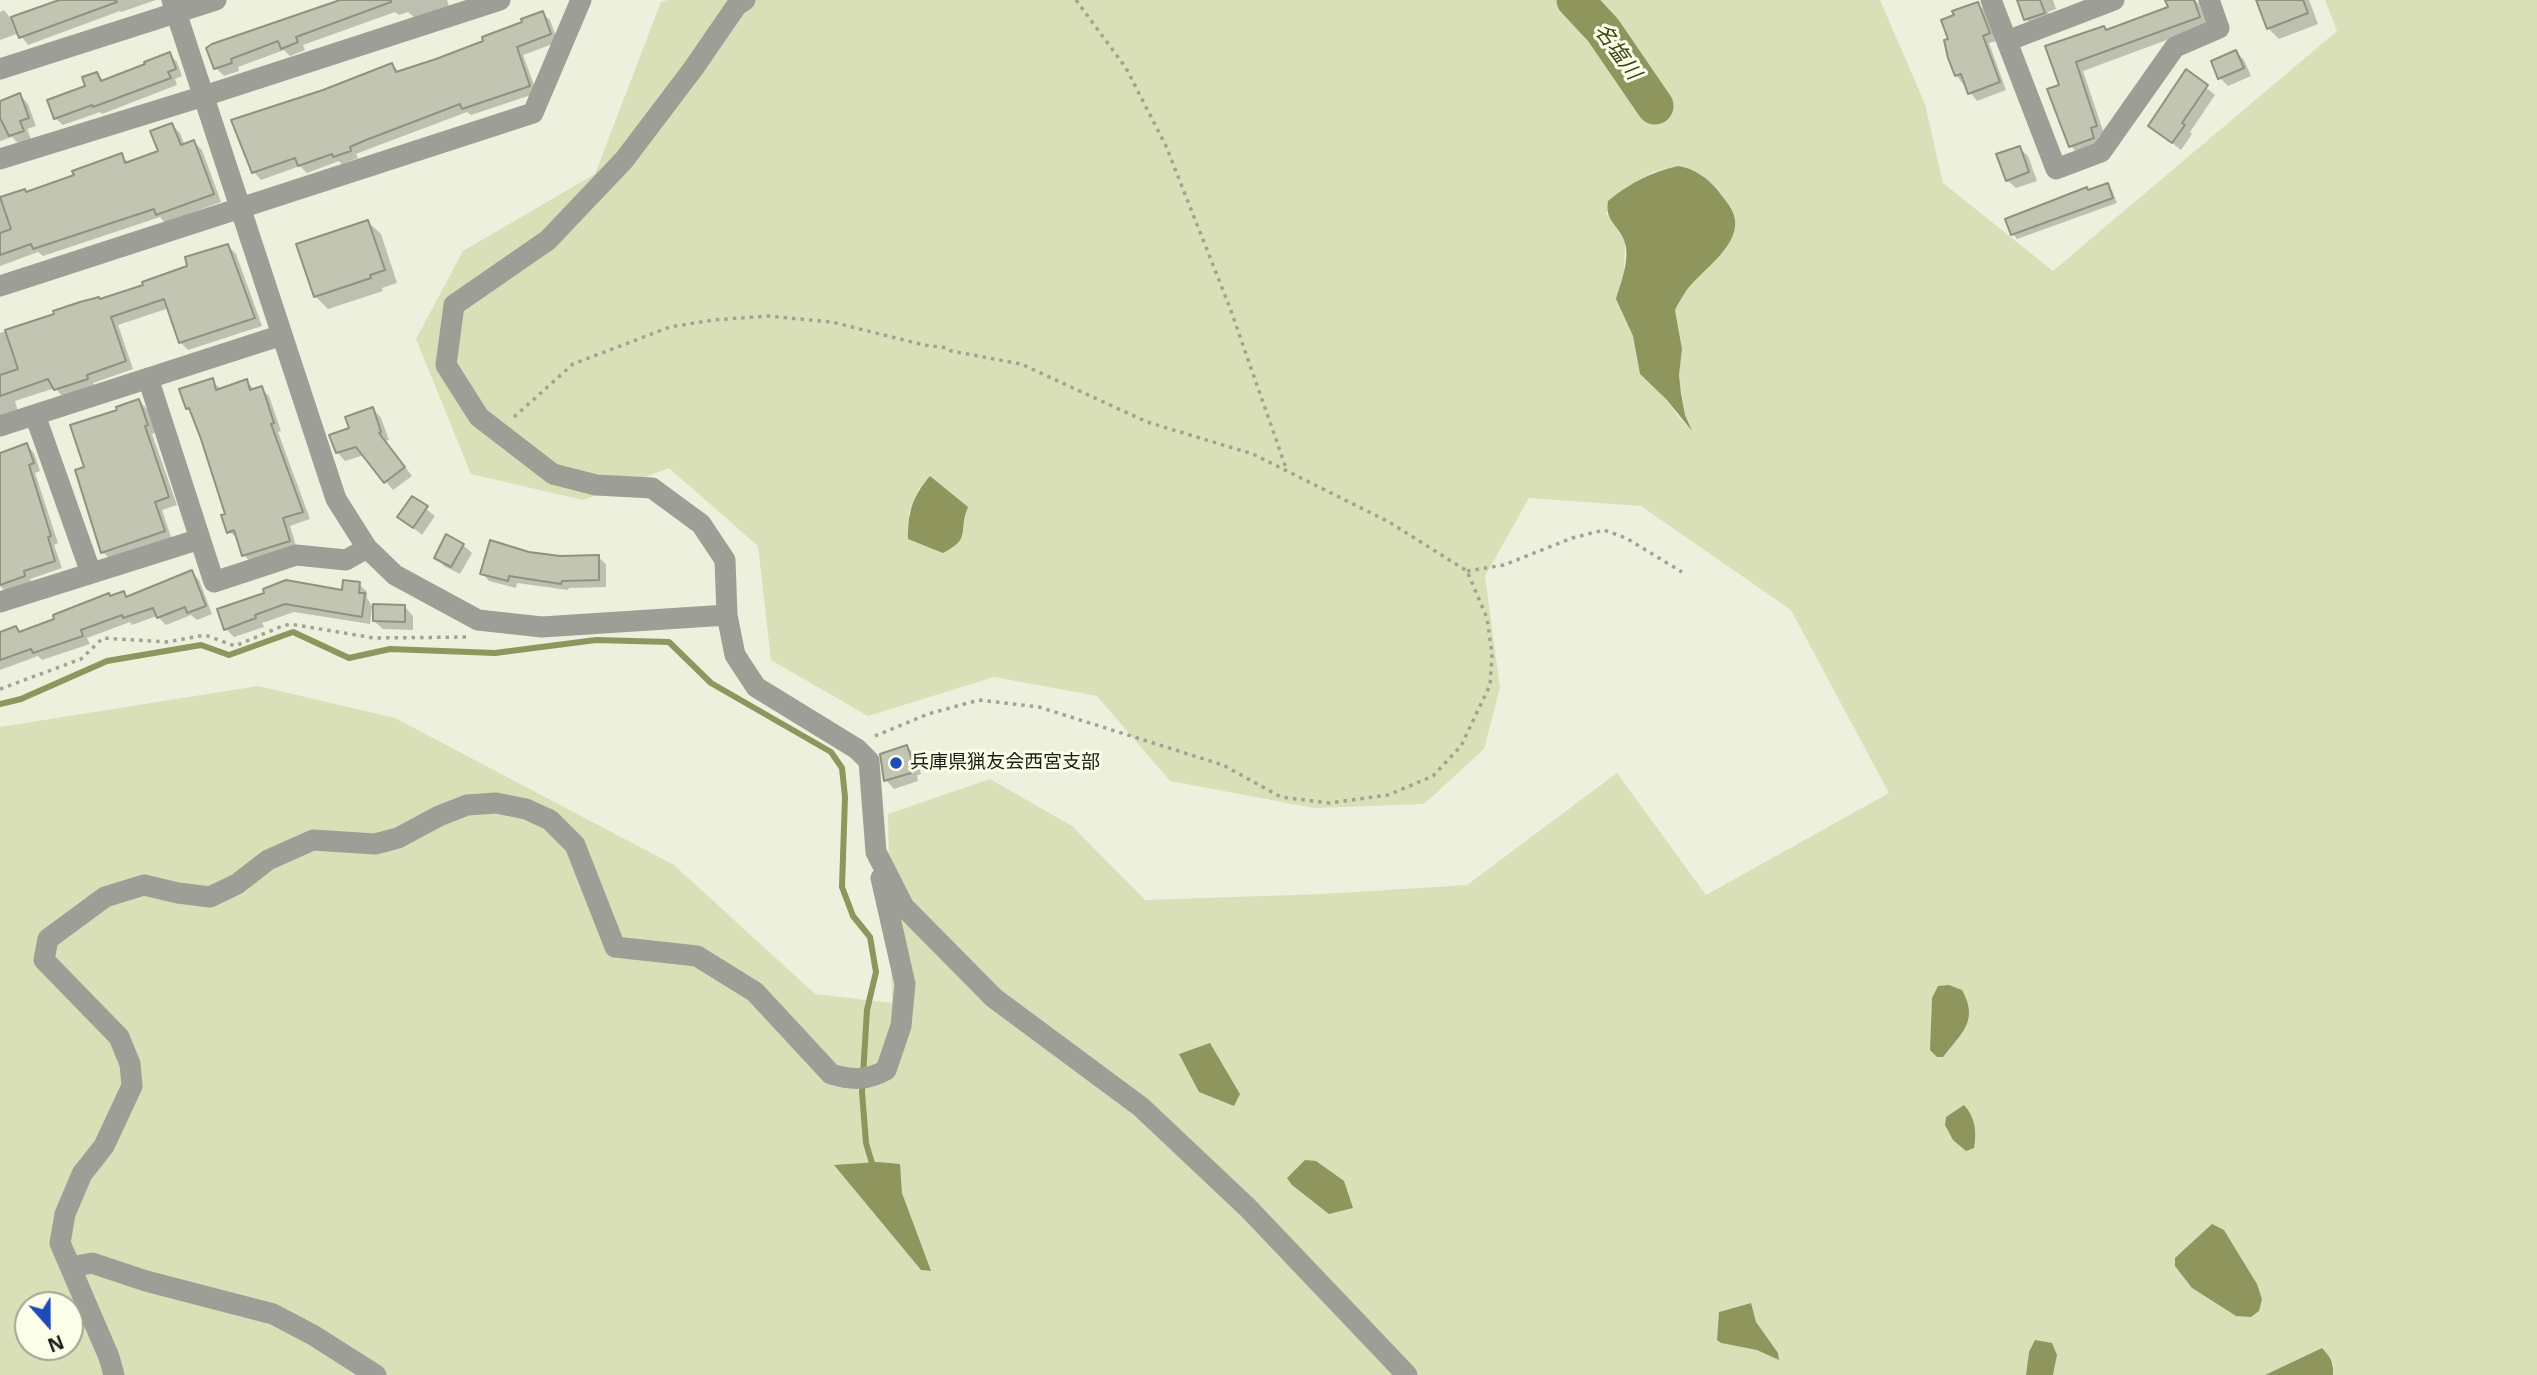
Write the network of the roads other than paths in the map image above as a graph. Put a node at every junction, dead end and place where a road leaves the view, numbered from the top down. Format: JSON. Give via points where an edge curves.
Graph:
{"nodes":[{"id":1,"x":215,"y":0,"type":"edge"},
{"id":2,"x":500,"y":0,"type":"edge"},
{"id":3,"x":581,"y":0,"type":"edge"},
{"id":4,"x":745,"y":0,"type":"edge"},
{"id":5,"x":1991,"y":0,"type":"edge"},
{"id":6,"x":2114,"y":0,"type":"edge"},
{"id":7,"x":2209,"y":0,"type":"edge"},
{"id":8,"x":174,"y":6,"type":"edge"},
{"id":9,"x":2007,"y":41,"type":"junction"},
{"id":10,"x":0,"y":69,"type":"edge"},
{"id":11,"x":204,"y":96,"type":"junction"},
{"id":12,"x":0,"y":159,"type":"edge"},
{"id":13,"x":241,"y":209,"type":"junction"},
{"id":14,"x":0,"y":286,"type":"edge"},
{"id":15,"x":282,"y":335,"type":"junction"},
{"id":16,"x":148,"y":378,"type":"junction"},
{"id":17,"x":35,"y":415,"type":"junction"},
{"id":18,"x":0,"y":426,"type":"edge"},
{"id":19,"x":200,"y":539,"type":"junction"},
{"id":20,"x":367,"y":548,"type":"junction"},
{"id":21,"x":91,"y":573,"type":"junction"},
{"id":22,"x":0,"y":602,"type":"edge"},
{"id":23,"x":727,"y":615,"type":"junction"},
{"id":24,"x":876,"y":852,"type":"junction"},
{"id":25,"x":71,"y":1266,"type":"junction"},
{"id":26,"x":114,"y":1375,"type":"edge"},
{"id":27,"x":376,"y":1375,"type":"edge"},
{"id":28,"x":1407,"y":1375,"type":"edge"}],
"edges":[{"from":1,"to":8,"type":"street"},
{"from":2,"to":11,"type":"street"},
{"from":3,"to":13,"type":"street","via":[[533,113]]},
{"from":4,"to":23,"type":"street","via":[[624,160],[548,240],[454,305],[446,365],[479,417],[553,474],[596,485],[652,488],[701,524],[725,560]]},
{"from":5,"to":9,"type":"street"},
{"from":6,"to":9,"type":"street"},
{"from":7,"to":9,"type":"street","via":[[2219,28],[2175,47],[2101,152],[2056,169]]},
{"from":8,"to":10,"type":"street"},
{"from":8,"to":11,"type":"street"},
{"from":11,"to":12,"type":"street"},
{"from":11,"to":13,"type":"street"},
{"from":13,"to":14,"type":"street"},
{"from":13,"to":15,"type":"street"},
{"from":15,"to":16,"type":"street"},
{"from":15,"to":20,"type":"street","via":[[336,499]]},
{"from":16,"to":17,"type":"street"},
{"from":16,"to":19,"type":"street"},
{"from":17,"to":18,"type":"street"},
{"from":17,"to":21,"type":"street"},
{"from":19,"to":20,"type":"street","via":[[214,582],[296,555],[346,559]]},
{"from":19,"to":21,"type":"street"},
{"from":20,"to":23,"type":"street","via":[[395,575],[478,620],[542,627]]},
{"from":21,"to":22,"type":"street"},
{"from":23,"to":24,"type":"street","via":[[735,655],[755,687],[857,749],[869,761]]},
{"from":24,"to":25,"type":"street","via":[[905,984],[901,1026],[886,1070],[872,1078],[831,1074],[755,992],[697,956],[615,947],[575,845],[550,820],[526,809],[496,803],[467,805],[375,844],[313,840],[268,860],[237,884],[210,897],[144,885],[105,897],[48,939],[44,960],[119,1037],[130,1064],[132,1086],[65,1214],[60,1243]]},
{"from":24,"to":28,"type":"street","via":[[904,907],[994,998],[1141,1107],[1248,1208]]},
{"from":25,"to":26,"type":"street"},
{"from":25,"to":27,"type":"street","via":[[92,1263],[273,1314]]}]}
